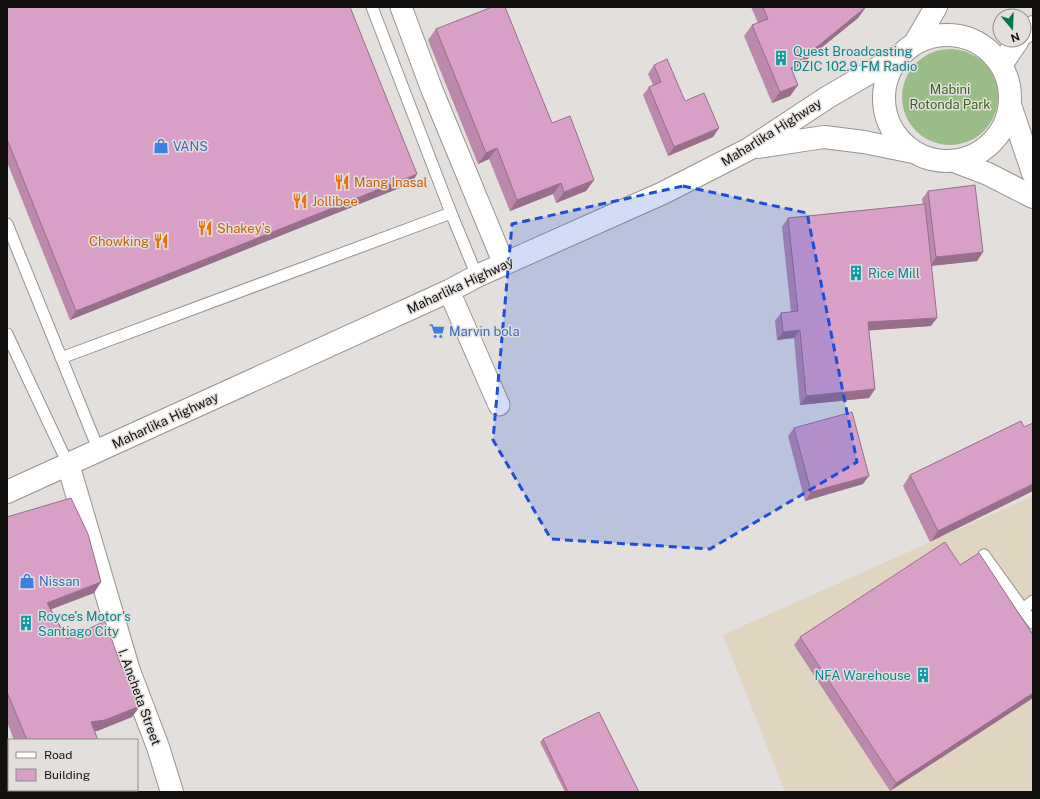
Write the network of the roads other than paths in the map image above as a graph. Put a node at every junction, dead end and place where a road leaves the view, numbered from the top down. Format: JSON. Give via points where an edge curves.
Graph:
{"nodes":[{"id":1,"x":372,"y":7,"type":"edge"},
{"id":2,"x":401,"y":7,"type":"edge"},
{"id":3,"x":936,"y":7,"type":"edge"},
{"id":4,"x":1013,"y":48,"type":"edge"},
{"id":5,"x":907,"y":49,"type":"junction"},
{"id":6,"x":1001,"y":65,"type":"junction"},
{"id":7,"x":1010,"y":105,"type":"junction"},
{"id":8,"x":749,"y":149,"type":"junction"},
{"id":9,"x":913,"y":152,"type":"junction"},
{"id":10,"x":954,"y":161,"type":"junction"},
{"id":11,"x":1033,"y":173,"type":"edge"},
{"id":12,"x":1033,"y":197,"type":"edge"},
{"id":13,"x":452,"y":214,"type":"junction"},
{"id":14,"x":7,"y":224,"type":"edge"},
{"id":15,"x":504,"y":264,"type":"junction"},
{"id":16,"x":478,"y":276,"type":"junction"},
{"id":17,"x":449,"y":291,"type":"junction"},
{"id":18,"x":7,"y":334,"type":"edge"},
{"id":19,"x":62,"y":358,"type":"junction"},
{"id":20,"x":499,"y":405,"type":"dead end"},
{"id":21,"x":99,"y":451,"type":"junction"},
{"id":22,"x":68,"y":464,"type":"junction"},
{"id":23,"x":7,"y":492,"type":"edge"},
{"id":24,"x":984,"y":555,"type":"dead end"},
{"id":25,"x":1033,"y":601,"type":"edge"},
{"id":26,"x":1024,"y":608,"type":"junction"},
{"id":27,"x":1033,"y":623,"type":"edge"},
{"id":28,"x":172,"y":792,"type":"edge"}],
"edges":[{"from":1,"to":13,"type":"lane"},
{"from":2,"to":15,"type":"street","via":[[432,90]]},
{"from":3,"to":5,"type":"main road","name":"Maharlika Highway"},
{"from":4,"to":6,"type":"main road"},
{"from":5,"to":6,"type":"main road","via":[[933,36],[953,35],[972,40],[989,50]]},
{"from":5,"to":8,"type":"main road","name":"Maharlika Highway"},
{"from":5,"to":9,"type":"main road","via":[[888,74],[883,96],[886,117],[896,137]]},
{"from":6,"to":7,"type":"main road","via":[[1009,84]]},
{"from":7,"to":10,"type":"main road","via":[[1004,125],[992,142],[975,154]]},
{"from":7,"to":11,"type":"main road"},
{"from":8,"to":9,"type":"main road","via":[[824,137]]},
{"from":8,"to":15,"type":"main road","name":"Maharlika Highway","via":[[663,193]]},
{"from":9,"to":10,"type":"main road","via":[[933,160]]},
{"from":10,"to":12,"type":"main road","via":[[988,174]]},
{"from":13,"to":16,"type":"lane"},
{"from":13,"to":19,"type":"lane"},
{"from":14,"to":19,"type":"lane"},
{"from":15,"to":16,"type":"main road","name":"Maharlika Highway"},
{"from":16,"to":17,"type":"main road","name":"Maharlika Highway"},
{"from":17,"to":20,"type":"street"},
{"from":17,"to":21,"type":"main road","name":"Maharlika Highway"},
{"from":18,"to":22,"type":"lane"},
{"from":19,"to":21,"type":"lane"},
{"from":21,"to":22,"type":"main road","name":"Maharlika Highway"},
{"from":22,"to":23,"type":"main road","name":"Maharlika Highway"},
{"from":22,"to":28,"type":"main road","name":"I. Ancheta Street","via":[[129,671],[158,746]]},
{"from":24,"to":26,"type":"lane"},
{"from":25,"to":26,"type":"lane"},
{"from":26,"to":27,"type":"lane"}]}
